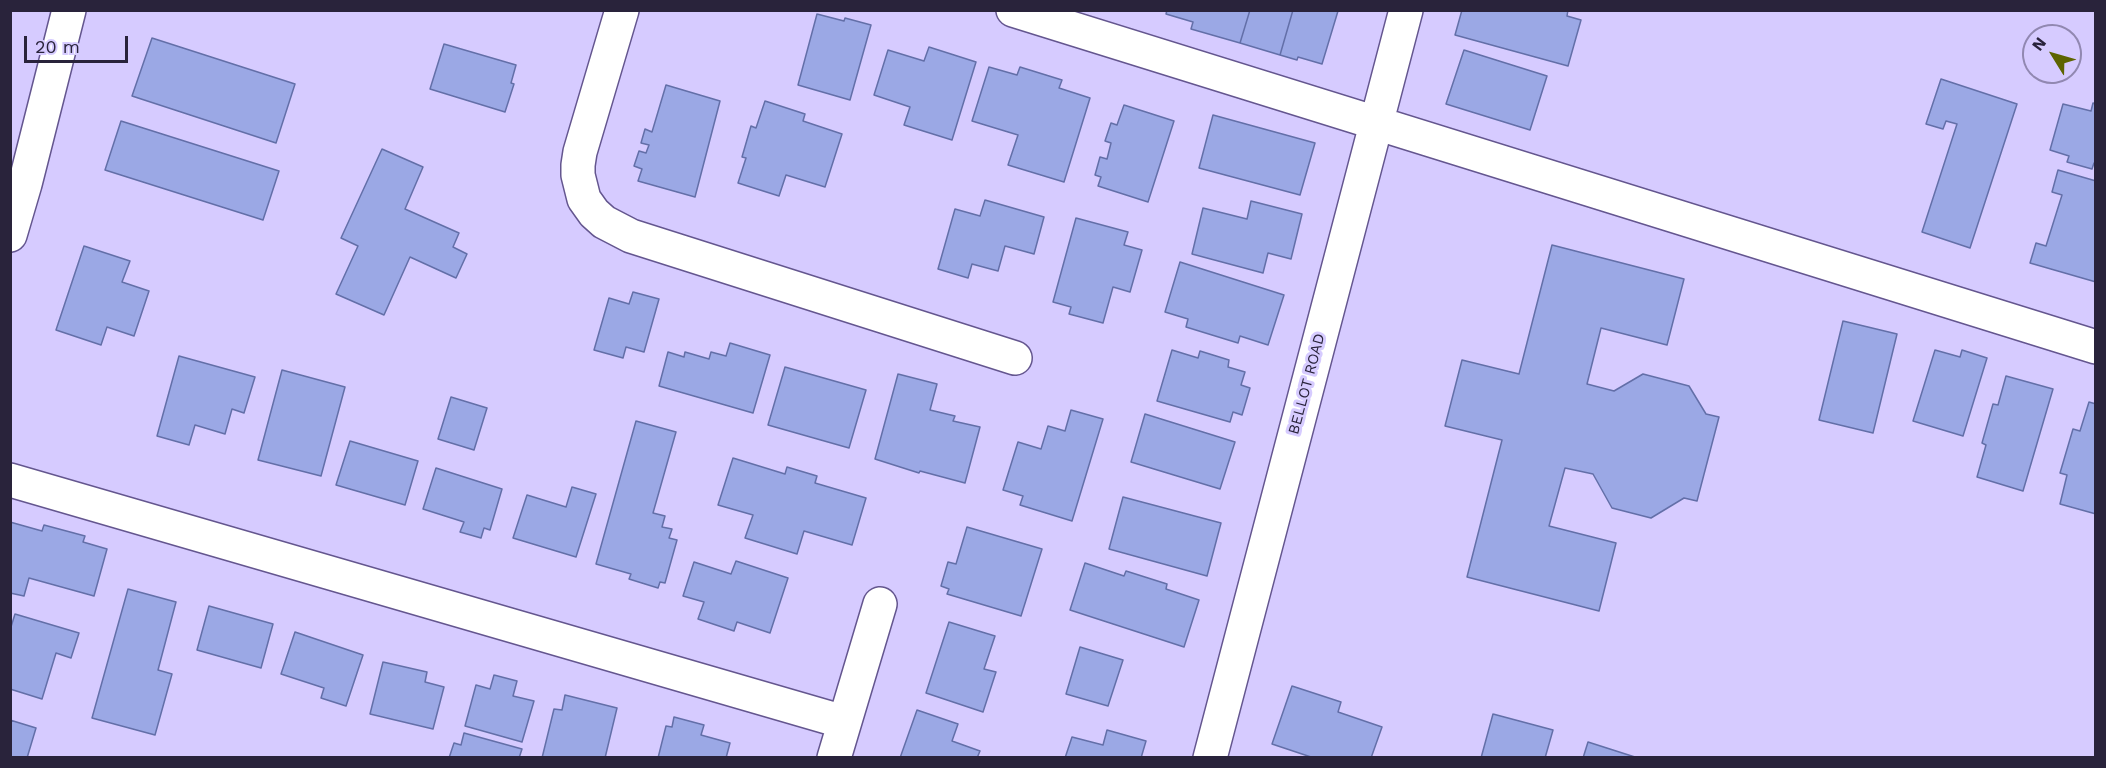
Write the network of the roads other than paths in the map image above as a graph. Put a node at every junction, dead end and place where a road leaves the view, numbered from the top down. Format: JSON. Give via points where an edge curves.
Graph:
{"nodes":[{"id":1,"x":69,"y":10,"type":"edge"},
{"id":2,"x":622,"y":10,"type":"edge"},
{"id":3,"x":1013,"y":10,"type":"edge"},
{"id":4,"x":1406,"y":10,"type":"edge"},
{"id":5,"x":1375,"y":122,"type":"junction"},
{"id":6,"x":10,"y":235,"type":"edge"},
{"id":7,"x":2096,"y":347,"type":"edge"},
{"id":8,"x":1015,"y":358,"type":"dead end"},
{"id":9,"x":10,"y":480,"type":"edge"},
{"id":10,"x":880,"y":604,"type":"dead end"},
{"id":11,"x":844,"y":722,"type":"junction"},
{"id":12,"x":834,"y":758,"type":"edge"},
{"id":13,"x":1210,"y":758,"type":"edge"}],
"edges":[{"from":1,"to":6,"type":"street"},
{"from":2,"to":8,"type":"street","via":[[578,165],[584,199],[594,213],[631,236]]},
{"from":3,"to":5,"type":"street"},
{"from":4,"to":5,"type":"street","name":"BELLOT ROAD"},
{"from":5,"to":7,"type":"street"},
{"from":5,"to":13,"type":"street","name":"BELLOT ROAD"},
{"from":9,"to":11,"type":"street"},
{"from":10,"to":11,"type":"street"},
{"from":11,"to":12,"type":"street"}]}
